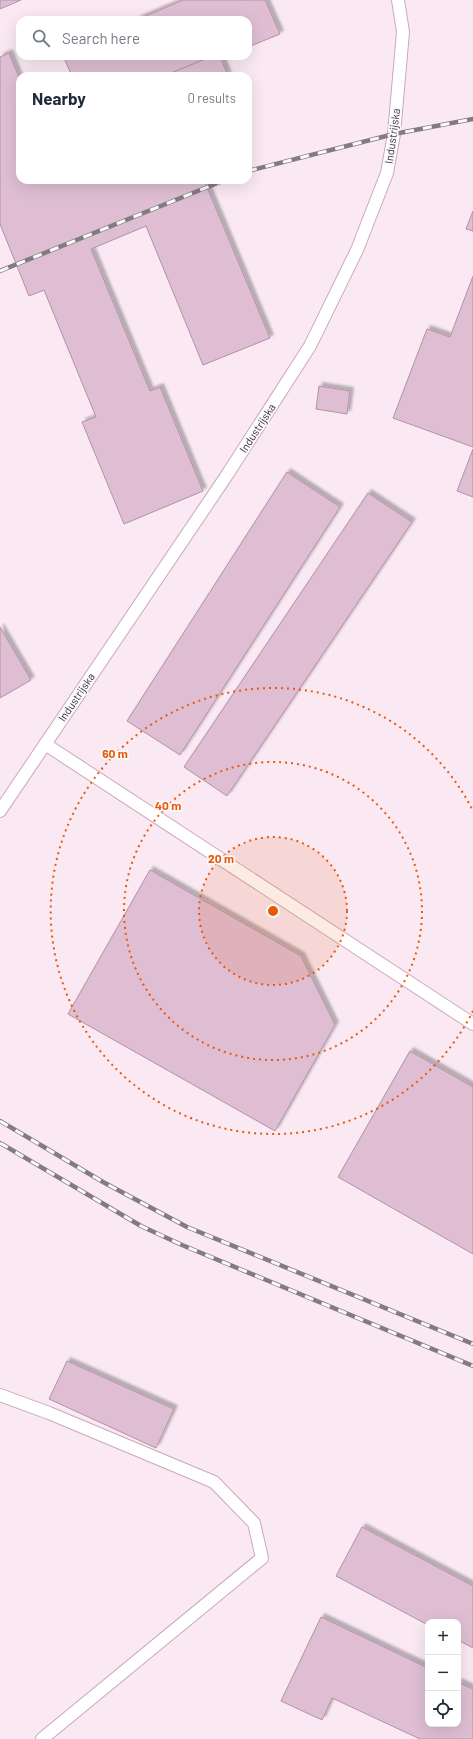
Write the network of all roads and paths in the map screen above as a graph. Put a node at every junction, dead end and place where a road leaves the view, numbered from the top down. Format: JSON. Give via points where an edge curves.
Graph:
{"nodes":[{"id":1,"x":398,"y":0,"type":"edge"},
{"id":2,"x":45,"y":744,"type":"junction"},
{"id":3,"x":0,"y":811,"type":"edge"},
{"id":4,"x":473,"y":1024,"type":"edge"},
{"id":5,"x":0,"y":1395,"type":"edge"},
{"id":6,"x":42,"y":1739,"type":"edge"}],
"edges":[{"from":1,"to":2,"type":"lane","name":"Industrijska","via":[[403,32],[394,134],[387,173],[357,250],[310,346],[225,478]]},
{"from":2,"to":3,"type":"lane","name":"Industrijska"},
{"from":2,"to":4,"type":"lane"},
{"from":5,"to":6,"type":"lane","via":[[214,1482],[254,1523],[262,1558]]}]}
